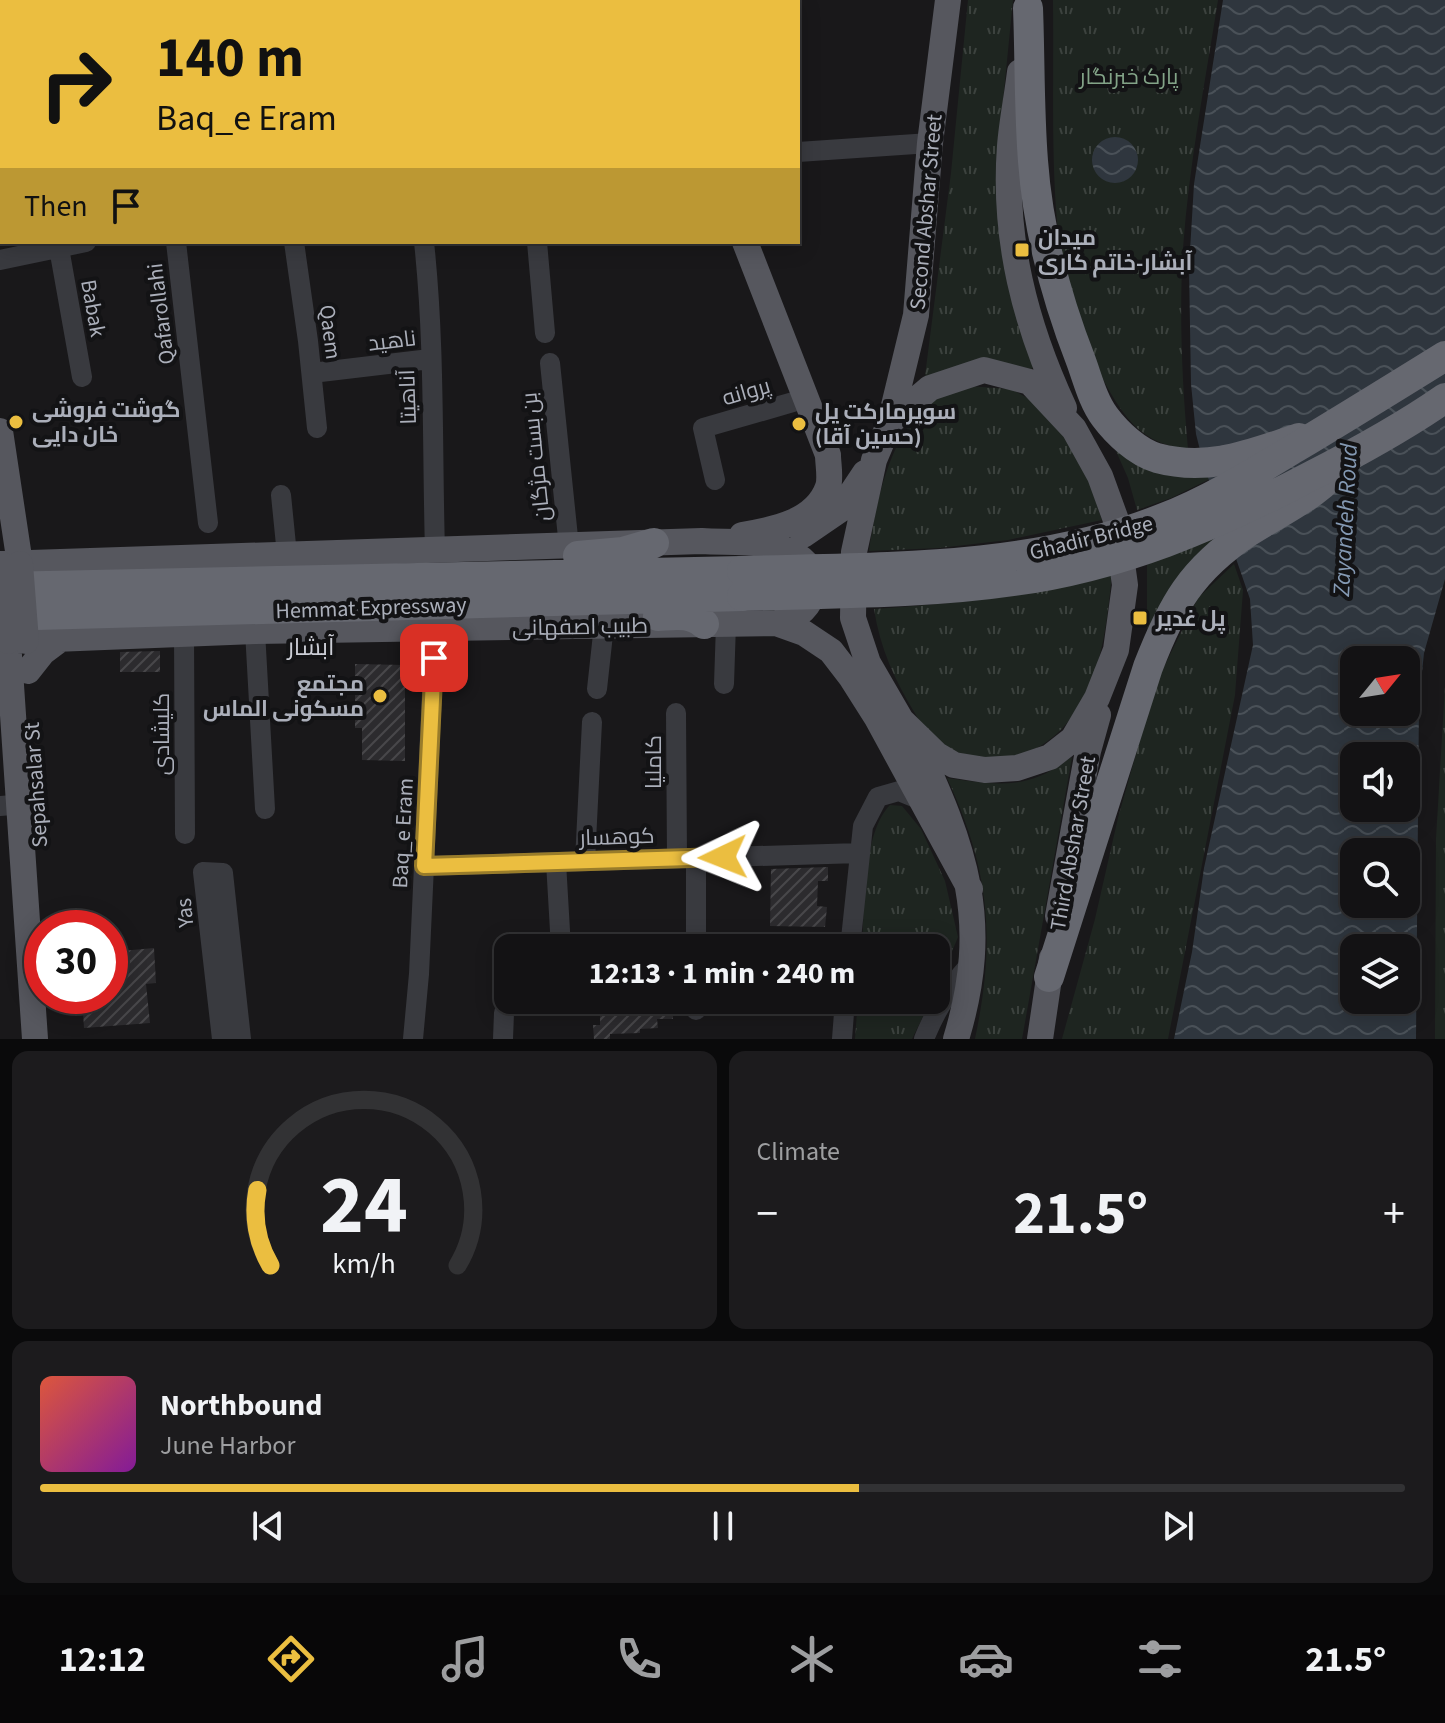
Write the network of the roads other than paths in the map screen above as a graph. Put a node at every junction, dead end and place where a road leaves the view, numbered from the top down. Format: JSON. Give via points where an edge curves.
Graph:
{"nodes":[{"id":1,"x":948,"y":0,"type":"edge"},
{"id":2,"x":1029,"y":4,"type":"edge"},
{"id":3,"x":930,"y":143,"type":"junction"},
{"id":4,"x":800,"y":152,"type":"edge"},
{"id":5,"x":176,"y":244,"type":"edge"},
{"id":6,"x":294,"y":244,"type":"edge"},
{"id":7,"x":424,"y":244,"type":"edge"},
{"id":8,"x":537,"y":244,"type":"edge"},
{"id":9,"x":746,"y":244,"type":"edge"},
{"id":10,"x":70,"y":245,"type":"edge"},
{"id":11,"x":0,"y":260,"type":"edge"},
{"id":12,"x":545,"y":333,"type":"dead end"},
{"id":13,"x":1445,"y":339,"type":"edge"},
{"id":14,"x":1445,"y":356,"type":"edge"},
{"id":15,"x":430,"y":359,"type":"junction"},
{"id":16,"x":550,"y":363,"type":"dead end"},
{"id":17,"x":312,"y":373,"type":"junction"},
{"id":18,"x":82,"y":377,"type":"dead end"},
{"id":19,"x":807,"y":398,"type":"junction"},
{"id":20,"x":1440,"y":403,"type":"edge"},
{"id":21,"x":890,"y":422,"type":"junction"},
{"id":22,"x":317,"y":428,"type":"dead end"},
{"id":23,"x":1327,"y":428,"type":"junction"},
{"id":24,"x":1074,"y":429,"type":"junction"},
{"id":25,"x":0,"y":431,"type":"edge"},
{"id":26,"x":1347,"y":458,"type":"junction"},
{"id":27,"x":874,"y":460,"type":"junction"},
{"id":28,"x":715,"y":480,"type":"dead end"},
{"id":29,"x":281,"y":495,"type":"dead end"},
{"id":30,"x":11,"y":507,"type":"junction"},
{"id":31,"x":208,"y":523,"type":"dead end"},
{"id":32,"x":702,"y":541,"type":"junction"},
{"id":33,"x":654,"y":543,"type":"junction"},
{"id":34,"x":766,"y":545,"type":"junction"},
{"id":35,"x":569,"y":547,"type":"junction"},
{"id":36,"x":435,"y":551,"type":"junction"},
{"id":37,"x":287,"y":555,"type":"junction"},
{"id":38,"x":72,"y":562,"type":"junction"},
{"id":39,"x":5,"y":563,"type":"edge"},
{"id":40,"x":742,"y":584,"type":"junction"},
{"id":41,"x":0,"y":587,"type":"edge"},
{"id":42,"x":445,"y":603,"type":"junction"},
{"id":43,"x":776,"y":623,"type":"junction"},
{"id":44,"x":715,"y":624,"type":"junction"},
{"id":45,"x":604,"y":625,"type":"junction"},
{"id":46,"x":255,"y":631,"type":"junction"},
{"id":47,"x":184,"y":634,"type":"junction"},
{"id":48,"x":7,"y":640,"type":"edge"},
{"id":49,"x":59,"y":640,"type":"junction"},
{"id":50,"x":1116,"y":650,"type":"junction"},
{"id":51,"x":19,"y":678,"type":"junction"},
{"id":52,"x":724,"y":684,"type":"dead end"},
{"id":53,"x":597,"y":689,"type":"dead end"},
{"id":54,"x":676,"y":713,"type":"dead end"},
{"id":55,"x":592,"y":722,"type":"dead end"},
{"id":56,"x":910,"y":730,"type":"junction"},
{"id":57,"x":921,"y":800,"type":"junction"},
{"id":58,"x":18,"y":805,"type":"edge"},
{"id":59,"x":265,"y":809,"type":"dead end"},
{"id":60,"x":185,"y":834,"type":"dead end"},
{"id":61,"x":860,"y":853,"type":"junction"},
{"id":62,"x":687,"y":858,"type":"junction"},
{"id":63,"x":585,"y":861,"type":"junction"},
{"id":64,"x":556,"y":862,"type":"junction"},
{"id":65,"x":424,"y":866,"type":"junction"},
{"id":66,"x":970,"y":889,"type":"junction"},
{"id":67,"x":41,"y":910,"type":"edge"},
{"id":68,"x":560,"y":934,"type":"edge"},
{"id":69,"x":695,"y":934,"type":"edge"},
{"id":70,"x":851,"y":934,"type":"edge"},
{"id":71,"x":973,"y":961,"type":"junction"},
{"id":72,"x":1049,"y":977,"type":"junction"},
{"id":73,"x":50,"y":1014,"type":"edge"},
{"id":74,"x":504,"y":1014,"type":"edge"},
{"id":75,"x":844,"y":1014,"type":"edge"},
{"id":76,"x":35,"y":1039,"type":"edge"},
{"id":77,"x":52,"y":1039,"type":"edge"},
{"id":78,"x":222,"y":1039,"type":"edge"},
{"id":79,"x":241,"y":1039,"type":"edge"},
{"id":80,"x":413,"y":1039,"type":"edge"},
{"id":81,"x":503,"y":1039,"type":"edge"},
{"id":82,"x":842,"y":1039,"type":"edge"},
{"id":83,"x":924,"y":1039,"type":"edge"},
{"id":84,"x":956,"y":1039,"type":"edge"},
{"id":85,"x":1040,"y":1039,"type":"edge"}],
"edges":[{"from":1,"to":3,"type":"main road","name":"Second Abshar Street"},
{"from":2,"to":23,"type":"highway","bridge":true,"via":[[1033,160],[1041,228],[1057,293],[1104,415],[1125,439],[1154,457],[1188,463],[1229,461]]},
{"from":2,"to":24,"type":"main road","via":[[1010,145],[1014,257],[1042,359]]},
{"from":3,"to":4,"type":"street"},
{"from":3,"to":21,"type":"main road","name":"Second Abshar Street","via":[[916,315]]},
{"from":5,"to":31,"type":"street","name":"Qafarollahi"},
{"from":6,"to":17,"type":"street","name":"Qaem"},
{"from":7,"to":15,"type":"street","name":"آناهیتا","via":[[432,315]]},
{"from":8,"to":12,"type":"street"},
{"from":9,"to":19,"type":"main road"},
{"from":10,"to":11,"type":"street"},
{"from":10,"to":18,"type":"street","name":"Babak"},
{"from":13,"to":23,"type":"highway","bridge":true},
{"from":14,"to":23,"type":"highway","name":"Ghadir Bridge","bridge":true},
{"from":15,"to":17,"type":"street","name":"ناهید"},
{"from":15,"to":36,"type":"street","name":"آناهیتا"},
{"from":16,"to":35,"type":"street","name":"بن بست مژگان"},
{"from":17,"to":22,"type":"street","name":"Qaem"},
{"from":19,"to":27,"type":"main road","via":[[842,460],[855,465]]},
{"from":19,"to":28,"type":"street","name":"پروانه","via":[[703,428]]},
{"from":19,"to":32,"type":"main road","via":[[828,455],[829,485],[820,502],[777,529]]},
{"from":20,"to":26,"type":"highway","name":"Ghadir Bridge","bridge":true},
{"from":21,"to":24,"type":"main road","via":[[930,388],[984,370],[1030,382]]},
{"from":21,"to":27,"type":"main road","name":"Second Abshar Street"},
{"from":23,"to":40,"type":"highway","name":"Ghadir Bridge","bridge":true,"via":[[1238,482],[1162,519],[1103,538],[1009,557]]},
{"from":24,"to":50,"type":"main road","via":[[1116,520],[1125,585]]},
{"from":25,"to":30,"type":"main road","name":"Sepahsalar St"},
{"from":26,"to":40,"type":"highway","name":"Ghadir Bridge","bridge":true,"via":[[1173,541],[1015,581],[908,590]]},
{"from":26,"to":72,"type":"highway","via":[[1312,495],[1247,533],[1206,566],[1166,620]]},
{"from":27,"to":34,"type":"main road","via":[[841,509],[799,538]]},
{"from":27,"to":56,"type":"main road","via":[[854,552],[853,618],[868,663]]},
{"from":29,"to":37,"type":"street"},
{"from":30,"to":38,"type":"main road","via":[[35,544]]},
{"from":30,"to":39,"type":"main road","name":"Sepahsalar St"},
{"from":32,"to":33,"type":"main road"},
{"from":32,"to":34,"type":"main road"},
{"from":33,"to":35,"type":"main road"},
{"from":33,"to":42,"type":"highway","via":[[623,552],[502,562]]},
{"from":34,"to":43,"type":"main road","via":[[796,555],[814,585],[799,616]]},
{"from":35,"to":36,"type":"main road"},
{"from":36,"to":37,"type":"main road"},
{"from":37,"to":38,"type":"main road"},
{"from":38,"to":39,"type":"main road"},
{"from":39,"to":48,"type":"main road","name":"Sepahsalar St","bridge":true},
{"from":40,"to":42,"type":"highway","name":"Hemmat Expressway"},
{"from":41,"to":42,"type":"highway","name":"Hemmat Expressway"},
{"from":42,"to":44,"type":"highway","via":[[484,617],[687,615]]},
{"from":42,"to":45,"type":"main road","name":"طبیب اصفهانی"},
{"from":42,"to":46,"type":"main road","name":"طبیب اصفهانی"},
{"from":42,"to":48,"type":"highway","name":"Hemmat Expressway"},
{"from":42,"to":65,"type":"street","name":"Baq_e Eram"},
{"from":43,"to":44,"type":"main road","name":"طبیب اصفهانی"},
{"from":43,"to":57,"type":"main road","via":[[831,651],[877,718]]},
{"from":44,"to":45,"type":"main road","name":"طبیب اصفهانی"},
{"from":44,"to":52,"type":"street"},
{"from":45,"to":53,"type":"street"},
{"from":46,"to":47,"type":"main road","name":"طبیب اصفهانی"},
{"from":46,"to":59,"type":"street"},
{"from":47,"to":49,"type":"main road","name":"طبیب اصفهانی"},
{"from":47,"to":60,"type":"street","name":"کلیشادی"},
{"from":48,"to":49,"type":"main road","name":"طبیب اصفهانی"},
{"from":48,"to":51,"type":"main road","name":"Sepahsalar St"},
{"from":49,"to":51,"type":"main road"},
{"from":50,"to":56,"type":"main road","via":[[1073,739],[1050,757],[1017,768],[954,765]]},
{"from":50,"to":72,"type":"main road","name":"Third Abshar Street","via":[[1088,751]]},
{"from":51,"to":58,"type":"main road","name":"Sepahsalar St"},
{"from":54,"to":62,"type":"street","name":"کاملیا"},
{"from":55,"to":63,"type":"street"},
{"from":56,"to":66,"type":"main road","via":[[956,834]]},
{"from":57,"to":61,"type":"street","via":[[899,791],[878,797],[863,826]]},
{"from":57,"to":66,"type":"main road"},
{"from":58,"to":67,"type":"main road","name":"Sepahsalar St"},
{"from":58,"to":76,"type":"main road","name":"Sepahsalar St"},
{"from":61,"to":62,"type":"street","name":"کوهسار"},
{"from":61,"to":70,"type":"street"},
{"from":62,"to":63,"type":"street","name":"کوهسار"},
{"from":62,"to":69,"type":"street","name":"کاملیا"},
{"from":63,"to":64,"type":"street","name":"کوهسار"},
{"from":64,"to":65,"type":"street","name":"کوهسار"},
{"from":64,"to":68,"type":"street"},
{"from":65,"to":80,"type":"street","name":"Baq_e Eram"},
{"from":66,"to":71,"type":"main road"},
{"from":71,"to":83,"type":"street","via":[[935,1010]]},
{"from":71,"to":84,"type":"main road"},
{"from":72,"to":85,"type":"main road","name":"Third Abshar Street"},
{"from":73,"to":77,"type":"main road"},
{"from":74,"to":81,"type":"street"},
{"from":75,"to":82,"type":"street"},
{"from":78,"to":79,"type":"street","name":"Yas","via":[[203,872],[223,873]]}]}
